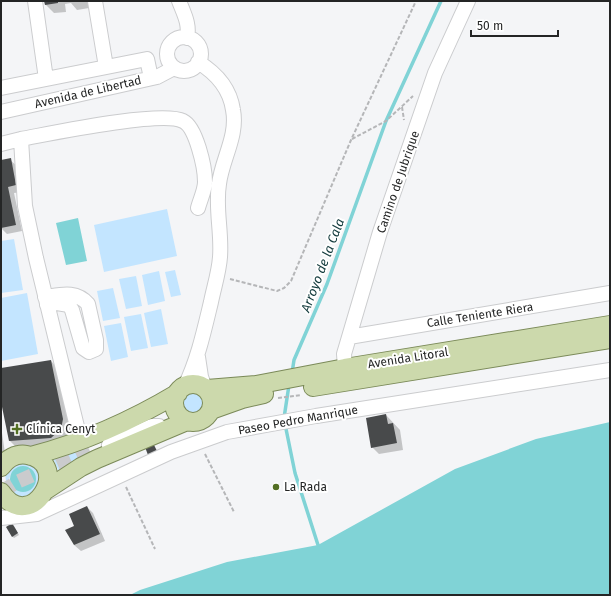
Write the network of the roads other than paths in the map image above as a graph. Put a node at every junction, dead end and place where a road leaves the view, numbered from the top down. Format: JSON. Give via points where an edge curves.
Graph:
{"nodes":[{"id":1,"x":35,"y":1,"type":"edge"},
{"id":2,"x":94,"y":1,"type":"edge"},
{"id":3,"x":179,"y":1,"type":"edge"},
{"id":4,"x":468,"y":1,"type":"edge"},
{"id":5,"x":187,"y":38,"type":"junction"},
{"id":6,"x":198,"y":62,"type":"junction"},
{"id":7,"x":106,"y":67,"type":"junction"},
{"id":8,"x":174,"y":68,"type":"junction"},
{"id":9,"x":151,"y":78,"type":"junction"},
{"id":10,"x":46,"y":79,"type":"junction"},
{"id":11,"x":1,"y":88,"type":"edge"},
{"id":12,"x":1,"y":112,"type":"edge"},
{"id":13,"x":21,"y":140,"type":"junction"},
{"id":14,"x":1,"y":144,"type":"edge"},
{"id":15,"x":198,"y":208,"type":"dead end"},
{"id":16,"x":610,"y":293,"type":"edge"},
{"id":17,"x":610,"y":325,"type":"edge"},
{"id":18,"x":349,"y":337,"type":"junction"},
{"id":19,"x":610,"y":339,"type":"edge"},
{"id":20,"x":198,"y":357,"type":"junction"},
{"id":21,"x":345,"y":368,"type":"junction"},
{"id":22,"x":610,"y":370,"type":"edge"},
{"id":23,"x":321,"y":380,"type":"junction"},
{"id":24,"x":181,"y":389,"type":"junction"},
{"id":25,"x":206,"y":389,"type":"junction"},
{"id":26,"x":262,"y":393,"type":"junction"},
{"id":27,"x":153,"y":408,"type":"junction"},
{"id":28,"x":211,"y":410,"type":"junction"},
{"id":29,"x":187,"y":421,"type":"junction"},
{"id":30,"x":164,"y":430,"type":"junction"},
{"id":31,"x":80,"y":440,"type":"junction"},
{"id":32,"x":1,"y":454,"type":"edge"},
{"id":33,"x":25,"y":455,"type":"junction"},
{"id":34,"x":1,"y":467,"type":"edge"},
{"id":35,"x":46,"y":490,"type":"junction"},
{"id":36,"x":1,"y":492,"type":"edge"},
{"id":37,"x":10,"y":506,"type":"edge"},
{"id":38,"x":1,"y":518,"type":"edge"}],
"edges":[{"from":1,"to":10,"type":"street"},
{"from":2,"to":7,"type":"street"},
{"from":3,"to":5,"type":"street","via":[[187,18]]},
{"from":4,"to":18,"type":"street","name":"Camino de Jubrique","via":[[435,73],[380,232]]},
{"from":5,"to":6,"type":"street","via":[[199,47]]},
{"from":5,"to":8,"type":"street","via":[[173,41],[168,50],[168,60]]},
{"from":6,"to":8,"type":"street","via":[[195,67],[184,71]]},
{"from":6,"to":20,"type":"street","via":[[211,71],[227,90],[234,125],[218,192],[220,256],[217,276]]},
{"from":7,"to":9,"type":"street","via":[[147,59]]},
{"from":7,"to":10,"type":"street"},
{"from":8,"to":9,"type":"street","name":"Avenida de Libertad"},
{"from":9,"to":12,"type":"street","name":"Avenida de Libertad"},
{"from":10,"to":11,"type":"street"},
{"from":13,"to":14,"type":"street"},
{"from":13,"to":15,"type":"street","via":[[76,128],[140,120],[169,117],[183,120],[191,127],[196,139],[205,182]]},
{"from":13,"to":31,"type":"street","via":[[25,206]]},
{"from":16,"to":18,"type":"street","name":"Calle Teniente Riera"},
{"from":17,"to":21,"type":"main road","name":"Avenida Litoral"},
{"from":18,"to":21,"type":"street","name":"Camino de Jubrique","via":[[344,354]]},
{"from":19,"to":23,"type":"main road","name":"Avenida Litoral"},
{"from":20,"to":24,"type":"street"},
{"from":20,"to":25,"type":"street"},
{"from":21,"to":23,"type":"main road","name":"Avenida Litoral"},
{"from":22,"to":38,"type":"street","name":"Paseo Pedro Manrique","via":[[256,426],[210,437],[171,452],[37,514]]},
{"from":23,"to":26,"type":"main road","name":"Avenida Litoral"},
{"from":24,"to":25,"type":"main road","via":[[195,384]]},
{"from":24,"to":27,"type":"main road"},
{"from":24,"to":29,"type":"main road","via":[[174,403],[175,409]]},
{"from":25,"to":26,"type":"main road","name":"Avenida Litoral"},
{"from":25,"to":28,"type":"main road","via":[[212,399]]},
{"from":26,"to":28,"type":"main road","name":"Avenida Litoral"},
{"from":27,"to":30,"type":"street","via":[[151,416],[144,422],[105,443],[152,426],[159,426]]},
{"from":27,"to":31,"type":"main road"},
{"from":28,"to":29,"type":"main road","via":[[204,419]]},
{"from":29,"to":30,"type":"main road"},
{"from":30,"to":35,"type":"main road","via":[[81,467]]},
{"from":31,"to":33,"type":"main road"},
{"from":32,"to":33,"type":"main road"},
{"from":33,"to":34,"type":"main road","via":[[6,461]]},
{"from":33,"to":35,"type":"main road","via":[[43,463],[48,476]]},
{"from":35,"to":37,"type":"main road","via":[[41,498],[32,504]]},
{"from":36,"to":37,"type":"main road"}]}
